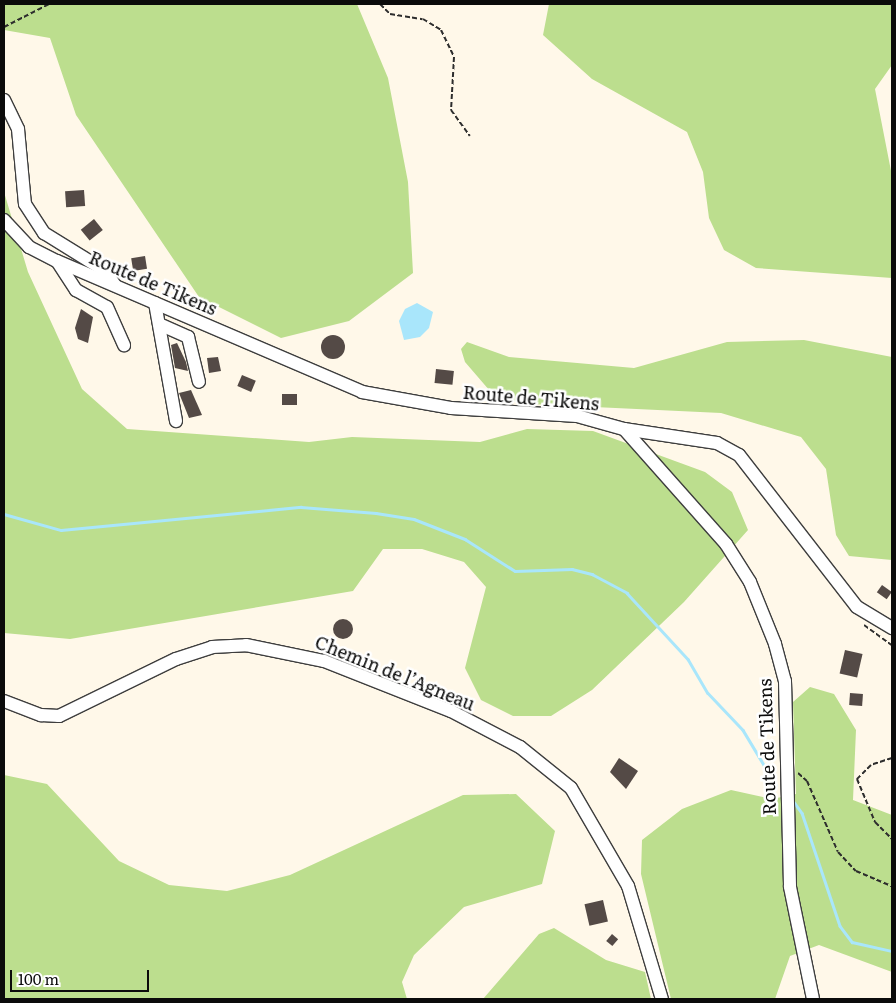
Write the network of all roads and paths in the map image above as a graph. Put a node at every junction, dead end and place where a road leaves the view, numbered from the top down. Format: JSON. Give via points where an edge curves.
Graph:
{"nodes":[{"id":1,"x":49,"y":4,"type":"edge"},
{"id":2,"x":380,"y":4,"type":"edge"},
{"id":3,"x":4,"y":27,"type":"edge"},
{"id":4,"x":4,"y":100,"type":"edge"},
{"id":5,"x":470,"y":136,"type":"dead end"},
{"id":6,"x":4,"y":220,"type":"edge"},
{"id":7,"x":57,"y":261,"type":"junction"},
{"id":8,"x":117,"y":287,"type":"junction"},
{"id":9,"x":155,"y":303,"type":"junction"},
{"id":10,"x":159,"y":324,"type":"junction"},
{"id":11,"x":124,"y":345,"type":"dead end"},
{"id":12,"x":199,"y":382,"type":"dead end"},
{"id":13,"x":176,"y":421,"type":"dead end"},
{"id":14,"x":624,"y":429,"type":"junction"},
{"id":15,"x":892,"y":628,"type":"edge"},
{"id":16,"x":4,"y":701,"type":"edge"},
{"id":17,"x":892,"y":758,"type":"edge"},
{"id":18,"x":788,"y":766,"type":"junction"},
{"id":19,"x":892,"y":839,"type":"edge"},
{"id":20,"x":892,"y":886,"type":"edge"},
{"id":21,"x":662,"y":999,"type":"edge"},
{"id":22,"x":813,"y":999,"type":"edge"}],
"edges":[{"from":1,"to":3,"type":"path"},
{"from":2,"to":5,"type":"path","via":[[390,14],[423,19],[441,30],[454,57],[451,110]]},
{"from":4,"to":8,"type":"street","via":[[18,129],[25,204],[44,233],[104,270]]},
{"from":6,"to":7,"type":"street","name":"Route de Tikens","via":[[29,247]]},
{"from":7,"to":8,"type":"street","name":"Route de Tikens"},
{"from":7,"to":11,"type":"street","via":[[76,290],[107,307]]},
{"from":8,"to":9,"type":"street","name":"Route de Tikens"},
{"from":9,"to":10,"type":"street"},
{"from":9,"to":14,"type":"street","name":"Route de Tikens","via":[[362,392],[451,408],[577,416]]},
{"from":10,"to":12,"type":"street","via":[[188,337]]},
{"from":10,"to":13,"type":"street"},
{"from":14,"to":15,"type":"street","via":[[717,443],[739,455],[857,607]]},
{"from":14,"to":18,"type":"street","name":"Route de Tikens","via":[[684,492],[750,582],[785,681]]},
{"from":16,"to":21,"type":"street","name":"Chemin de l’Agneau","via":[[41,715],[59,716],[176,659],[212,647],[246,645],[324,661],[451,711],[520,747],[571,788],[628,886]]},
{"from":17,"to":19,"type":"path","via":[[872,765],[857,779],[875,822]]},
{"from":18,"to":20,"type":"path","via":[[806,781],[838,852],[856,871]]},
{"from":18,"to":22,"type":"street","name":"Route de Tikens","via":[[790,887]]}]}
